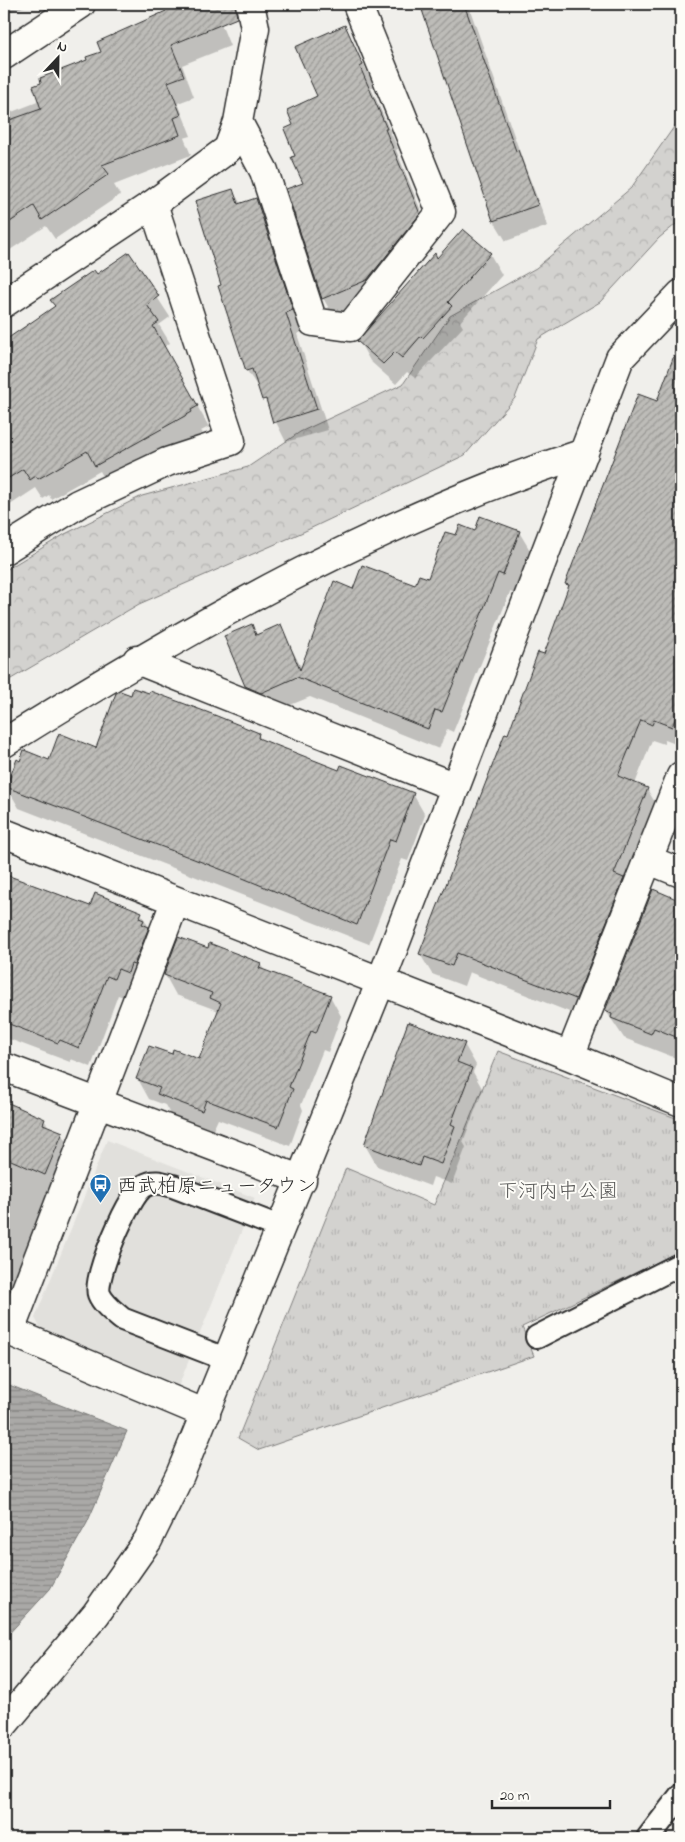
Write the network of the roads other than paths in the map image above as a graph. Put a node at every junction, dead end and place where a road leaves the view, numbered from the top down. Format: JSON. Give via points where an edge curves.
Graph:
{"nodes":[{"id":1,"x":81,"y":4,"type":"edge"},
{"id":2,"x":250,"y":4,"type":"edge"},
{"id":3,"x":357,"y":4,"type":"edge"},
{"id":4,"x":4,"y":55,"type":"edge"},
{"id":5,"x":238,"y":122,"type":"junction"},
{"id":6,"x":153,"y":204,"type":"junction"},
{"id":7,"x":681,"y":294,"type":"edge"},
{"id":8,"x":4,"y":303,"type":"edge"},
{"id":9,"x":584,"y":453,"type":"junction"},
{"id":10,"x":4,"y":550,"type":"edge"},
{"id":11,"x":137,"y":660,"type":"junction"},
{"id":12,"x":4,"y":743,"type":"edge"},
{"id":13,"x":681,"y":776,"type":"edge"},
{"id":14,"x":454,"y":787,"type":"junction"},
{"id":15,"x":4,"y":832,"type":"edge"},
{"id":16,"x":648,"y":860,"type":"junction"},
{"id":17,"x":681,"y":874,"type":"edge"},
{"id":18,"x":175,"y":902,"type":"junction"},
{"id":19,"x":381,"y":981,"type":"junction"},
{"id":20,"x":570,"y":1056,"type":"junction"},
{"id":21,"x":4,"y":1067,"type":"edge"},
{"id":22,"x":681,"y":1102,"type":"edge"},
{"id":23,"x":98,"y":1104,"type":"junction"},
{"id":24,"x":302,"y":1180,"type":"junction"},
{"id":25,"x":282,"y":1228,"type":"junction"},
{"id":26,"x":681,"y":1264,"type":"edge"},
{"id":27,"x":7,"y":1330,"type":"edge"},
{"id":28,"x":537,"y":1337,"type":"dead end"},
{"id":29,"x":228,"y":1360,"type":"junction"},
{"id":30,"x":206,"y":1414,"type":"junction"},
{"id":31,"x":4,"y":1724,"type":"edge"},
{"id":32,"x":681,"y":1795,"type":"edge"},
{"id":33,"x":648,"y":1838,"type":"edge"}],
"edges":[{"from":1,"to":4,"type":"street"},
{"from":2,"to":5,"type":"street","via":[[255,28]]},
{"from":3,"to":5,"type":"street","via":[[441,212],[350,327],[313,322],[264,171]]},
{"from":5,"to":6,"type":"street","via":[[228,149]]},
{"from":6,"to":8,"type":"street"},
{"from":6,"to":10,"type":"street","via":[[231,441],[167,462],[78,504]]},
{"from":7,"to":9,"type":"street","via":[[620,358]]},
{"from":9,"to":11,"type":"street","via":[[451,502],[315,565]]},
{"from":9,"to":14,"type":"street"},
{"from":11,"to":12,"type":"street"},
{"from":11,"to":14,"type":"street"},
{"from":13,"to":16,"type":"street"},
{"from":14,"to":19,"type":"street"},
{"from":15,"to":18,"type":"street"},
{"from":16,"to":17,"type":"street"},
{"from":16,"to":20,"type":"street"},
{"from":18,"to":19,"type":"street"},
{"from":18,"to":23,"type":"street"},
{"from":19,"to":20,"type":"street"},
{"from":19,"to":24,"type":"street"},
{"from":20,"to":22,"type":"street"},
{"from":21,"to":23,"type":"street"},
{"from":23,"to":24,"type":"street"},
{"from":23,"to":27,"type":"street"},
{"from":24,"to":25,"type":"street"},
{"from":25,"to":29,"type":"street"},
{"from":25,"to":29,"type":"lane","via":[[155,1181],[142,1187],[125,1212],[99,1278],[98,1293],[122,1319]]},
{"from":26,"to":28,"type":"lane"},
{"from":27,"to":30,"type":"street"},
{"from":29,"to":30,"type":"street"},
{"from":30,"to":31,"type":"street","via":[[148,1540],[96,1614]]},
{"from":32,"to":33,"type":"lane"}]}
